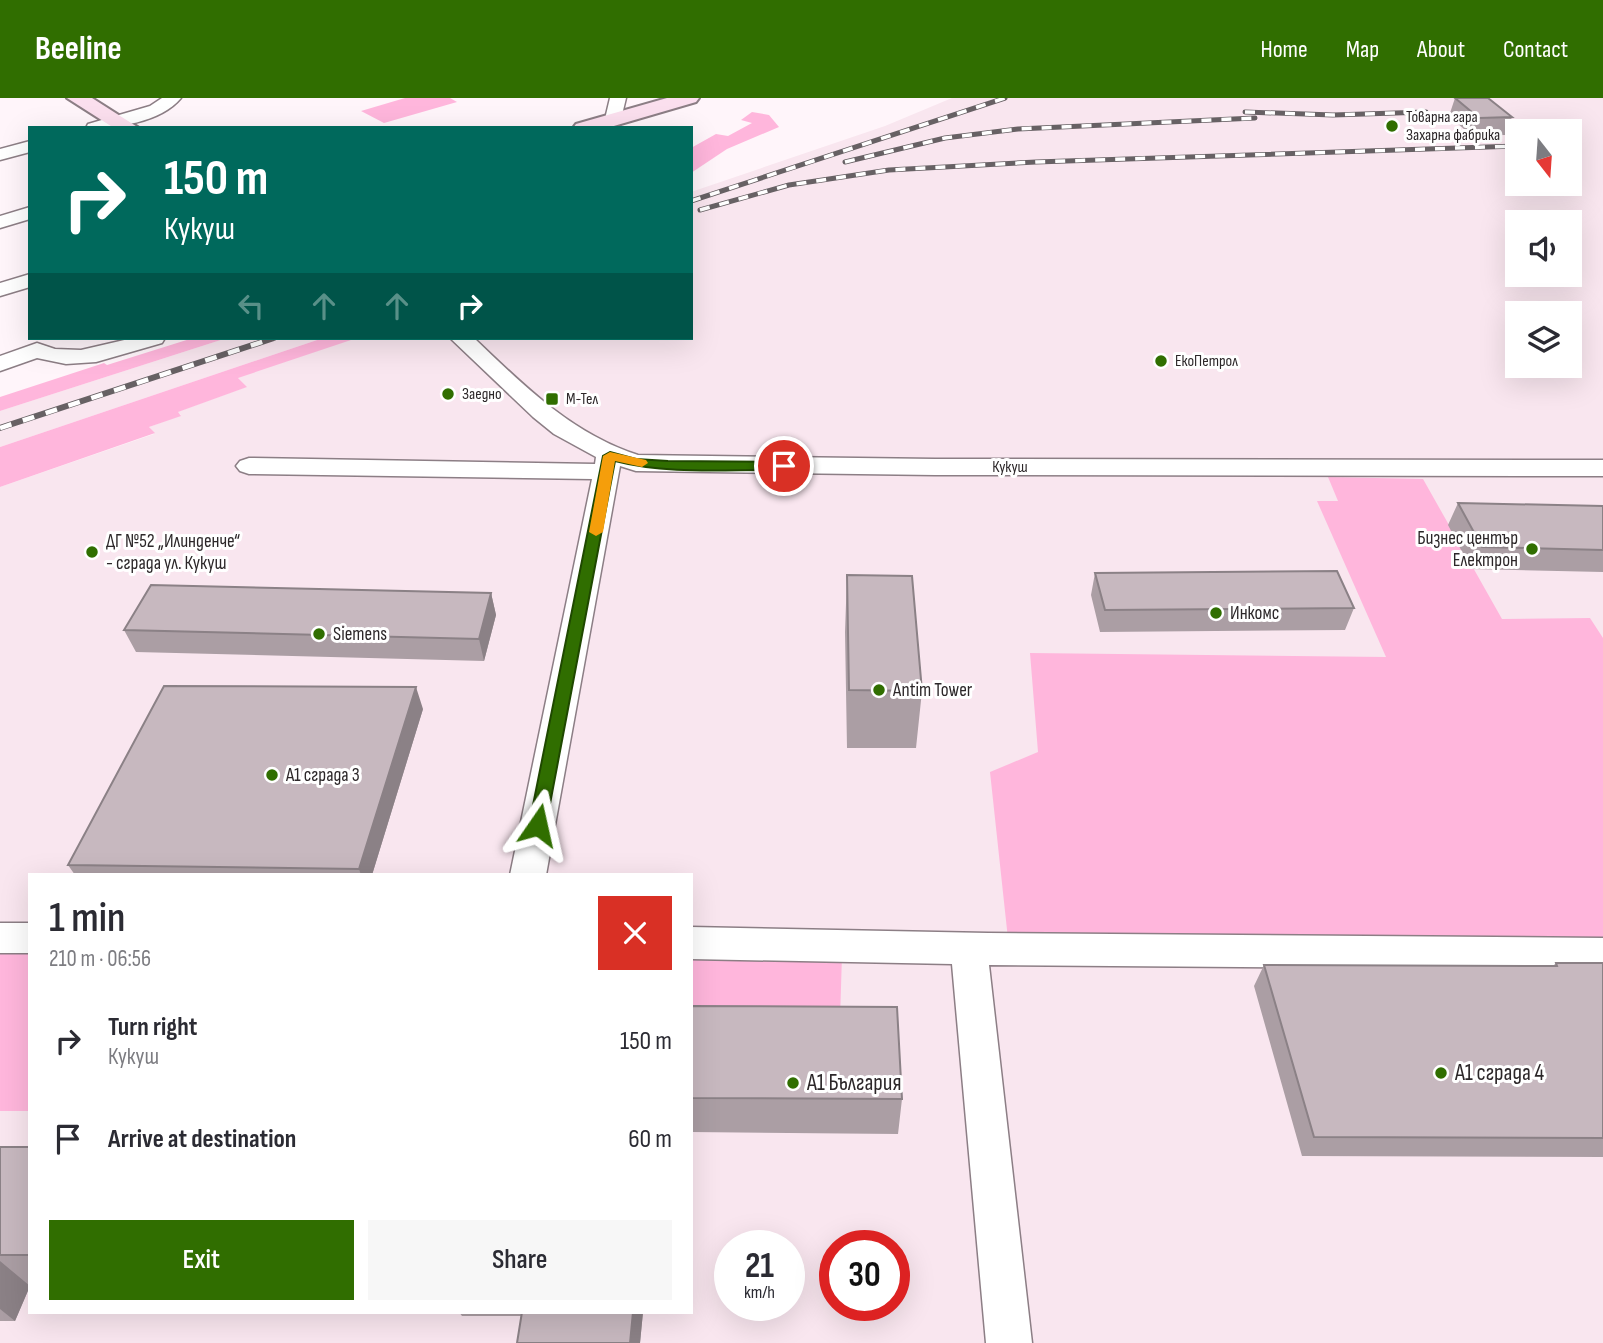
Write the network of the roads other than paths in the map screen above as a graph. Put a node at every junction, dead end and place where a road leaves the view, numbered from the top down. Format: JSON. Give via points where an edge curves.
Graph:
{"nodes":[{"id":1,"x":77,"y":98,"type":"edge"},
{"id":2,"x":173,"y":98,"type":"edge"},
{"id":3,"x":618,"y":98,"type":"edge"},
{"id":4,"x":689,"y":98,"type":"edge"},
{"id":5,"x":613,"y":120,"type":"junction"},
{"id":6,"x":123,"y":124,"type":"edge"},
{"id":7,"x":590,"y":126,"type":"edge"},
{"id":8,"x":28,"y":147,"type":"edge"},
{"id":9,"x":0,"y":155,"type":"edge"},
{"id":10,"x":28,"y":214,"type":"edge"},
{"id":11,"x":0,"y":222,"type":"edge"},
{"id":12,"x":28,"y":281,"type":"edge"},
{"id":13,"x":0,"y":290,"type":"edge"},
{"id":14,"x":148,"y":340,"type":"edge"},
{"id":15,"x":463,"y":340,"type":"edge"},
{"id":16,"x":0,"y":364,"type":"edge"},
{"id":17,"x":608,"y":464,"type":"junction"},
{"id":18,"x":249,"y":466,"type":"dead end"},
{"id":19,"x":1603,"y":468,"type":"edge"},
{"id":20,"x":528,"y":873,"type":"edge"},
{"id":21,"x":0,"y":938,"type":"edge"},
{"id":22,"x":28,"y":938,"type":"edge"},
{"id":23,"x":693,"y":943,"type":"edge"},
{"id":24,"x":969,"y":949,"type":"junction"},
{"id":25,"x":1603,"y":954,"type":"edge"},
{"id":26,"x":1009,"y":1343,"type":"edge"}],
"edges":[{"from":1,"to":6,"type":"street"},
{"from":2,"to":6,"type":"street"},
{"from":3,"to":5,"type":"street"},
{"from":4,"to":5,"type":"street"},
{"from":5,"to":7,"type":"street"},
{"from":8,"to":9,"type":"street"},
{"from":10,"to":11,"type":"street"},
{"from":12,"to":13,"type":"street"},
{"from":14,"to":16,"type":"street","via":[[103,355],[54,358],[37,349]]},
{"from":15,"to":17,"type":"street","name":"Кукуш"},
{"from":17,"to":18,"type":"street"},
{"from":17,"to":19,"type":"street","name":"Кукуш"},
{"from":17,"to":20,"type":"street"},
{"from":21,"to":22,"type":"street"},
{"from":23,"to":24,"type":"street"},
{"from":24,"to":25,"type":"street"},
{"from":24,"to":26,"type":"street"}]}
